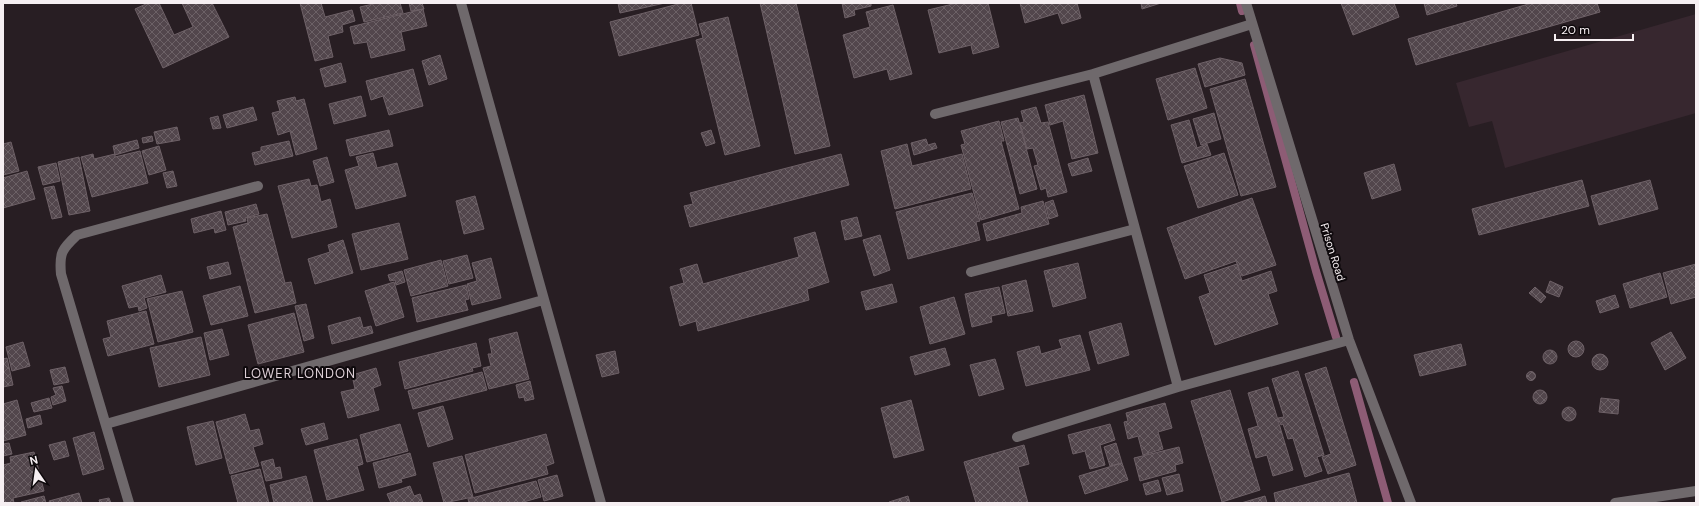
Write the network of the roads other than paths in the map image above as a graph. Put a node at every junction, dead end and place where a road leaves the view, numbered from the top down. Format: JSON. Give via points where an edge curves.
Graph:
{"nodes":[{"id":1,"x":461,"y":3,"type":"edge"},
{"id":2,"x":1246,"y":3,"type":"edge"},
{"id":3,"x":1252,"y":24,"type":"junction"},
{"id":4,"x":1093,"y":74,"type":"junction"},
{"id":5,"x":934,"y":114,"type":"dead end"},
{"id":6,"x":258,"y":186,"type":"dead end"},
{"id":7,"x":1134,"y":228,"type":"junction"},
{"id":8,"x":971,"y":272,"type":"dead end"},
{"id":9,"x":543,"y":300,"type":"junction"},
{"id":10,"x":1349,"y":340,"type":"junction"},
{"id":11,"x":1178,"y":387,"type":"junction"},
{"id":12,"x":106,"y":424,"type":"junction"},
{"id":13,"x":1017,"y":437,"type":"dead end"},
{"id":14,"x":1696,"y":491,"type":"edge"},
{"id":15,"x":129,"y":503,"type":"edge"},
{"id":16,"x":601,"y":503,"type":"edge"},
{"id":17,"x":1411,"y":503,"type":"edge"},
{"id":18,"x":1615,"y":503,"type":"edge"}],
"edges":[{"from":1,"to":9,"type":"street"},
{"from":2,"to":3,"type":"street","name":"Prison Road"},
{"from":3,"to":4,"type":"street"},
{"from":3,"to":10,"type":"street","name":"Prison Road"},
{"from":4,"to":5,"type":"street"},
{"from":4,"to":7,"type":"street"},
{"from":6,"to":12,"type":"street","via":[[76,235],[65,246],[60,258],[61,274]]},
{"from":7,"to":8,"type":"street"},
{"from":7,"to":11,"type":"street"},
{"from":9,"to":12,"type":"street"},
{"from":9,"to":16,"type":"street"},
{"from":10,"to":11,"type":"street"},
{"from":10,"to":17,"type":"street","name":"Prison Road"},
{"from":11,"to":13,"type":"street"},
{"from":12,"to":15,"type":"street"},
{"from":14,"to":18,"type":"street"}]}
